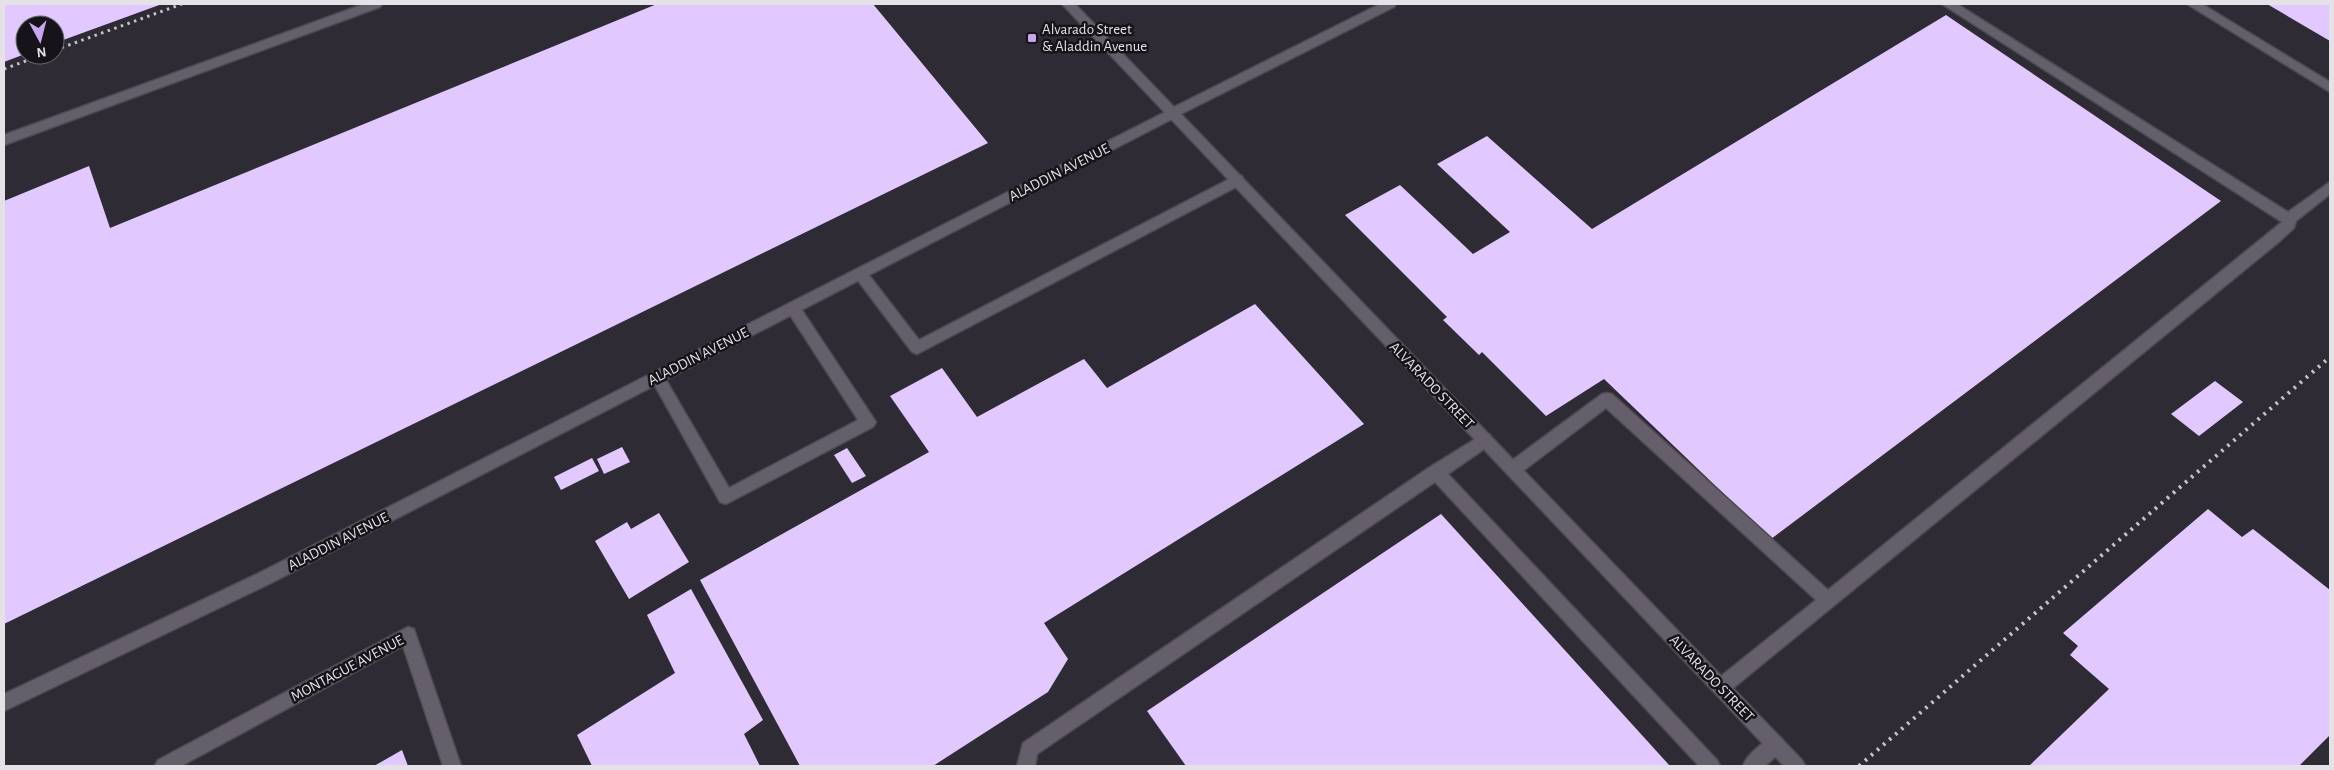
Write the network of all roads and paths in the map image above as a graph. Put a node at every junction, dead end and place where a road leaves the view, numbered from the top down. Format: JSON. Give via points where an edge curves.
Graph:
{"nodes":[{"id":1,"x":376,"y":4,"type":"edge"},
{"id":2,"x":1068,"y":4,"type":"edge"},
{"id":3,"x":1390,"y":4,"type":"edge"},
{"id":4,"x":1948,"y":4,"type":"edge"},
{"id":5,"x":2193,"y":4,"type":"edge"},
{"id":6,"x":2330,"y":88,"type":"edge"},
{"id":7,"x":1173,"y":113,"type":"junction"},
{"id":8,"x":4,"y":140,"type":"edge"},
{"id":9,"x":1237,"y":180,"type":"junction"},
{"id":10,"x":2330,"y":187,"type":"edge"},
{"id":11,"x":2289,"y":218,"type":"junction"},
{"id":12,"x":860,"y":274,"type":"junction"},
{"id":13,"x":793,"y":308,"type":"junction"},
{"id":14,"x":657,"y":377,"type":"junction"},
{"id":15,"x":1484,"y":440,"type":"junction"},
{"id":16,"x":1513,"y":469,"type":"junction"},
{"id":17,"x":1436,"y":472,"type":"junction"},
{"id":18,"x":1828,"y":600,"type":"junction"},
{"id":19,"x":1721,"y":687,"type":"junction"},
{"id":20,"x":4,"y":703,"type":"edge"},
{"id":21,"x":1776,"y":746,"type":"junction"},
{"id":22,"x":164,"y":766,"type":"edge"},
{"id":23,"x":452,"y":766,"type":"edge"},
{"id":24,"x":1026,"y":766,"type":"edge"},
{"id":25,"x":1711,"y":766,"type":"edge"},
{"id":26,"x":1752,"y":766,"type":"edge"},
{"id":27,"x":1796,"y":766,"type":"edge"}],
"edges":[{"from":1,"to":8,"type":"street"},
{"from":2,"to":7,"type":"street","name":"ALVARADO STREET"},
{"from":3,"to":7,"type":"street","name":"ALADDIN AVENUE"},
{"from":4,"to":11,"type":"street"},
{"from":5,"to":6,"type":"street"},
{"from":7,"to":9,"type":"street","name":"ALVARADO STREET"},
{"from":7,"to":12,"type":"street","name":"ALADDIN AVENUE"},
{"from":9,"to":12,"type":"street","via":[[917,348]]},
{"from":9,"to":15,"type":"street","name":"ALVARADO STREET"},
{"from":10,"to":11,"type":"street"},
{"from":11,"to":18,"type":"street","via":[[2289,224],[2275,236]]},
{"from":12,"to":13,"type":"street","name":"ALADDIN AVENUE"},
{"from":13,"to":14,"type":"street","name":"ALADDIN AVENUE"},
{"from":13,"to":14,"type":"street","via":[[868,422],[726,497]]},
{"from":14,"to":20,"type":"street","name":"ALADDIN AVENUE","via":[[265,578]]},
{"from":15,"to":16,"type":"street","name":"ALVARADO STREET"},
{"from":15,"to":17,"type":"street"},
{"from":16,"to":18,"type":"street","via":[[1607,399]]},
{"from":16,"to":19,"type":"street","name":"ALVARADO STREET"},
{"from":17,"to":24,"type":"street","via":[[1029,749]]},
{"from":17,"to":25,"type":"street"},
{"from":18,"to":19,"type":"street"},
{"from":19,"to":21,"type":"street","name":"ALVARADO STREET"},
{"from":21,"to":26,"type":"street"},
{"from":21,"to":27,"type":"street","name":"ALVARADO STREET"},
{"from":22,"to":23,"type":"street","name":"MONTAGUE AVENUE","via":[[408,635]]}]}
